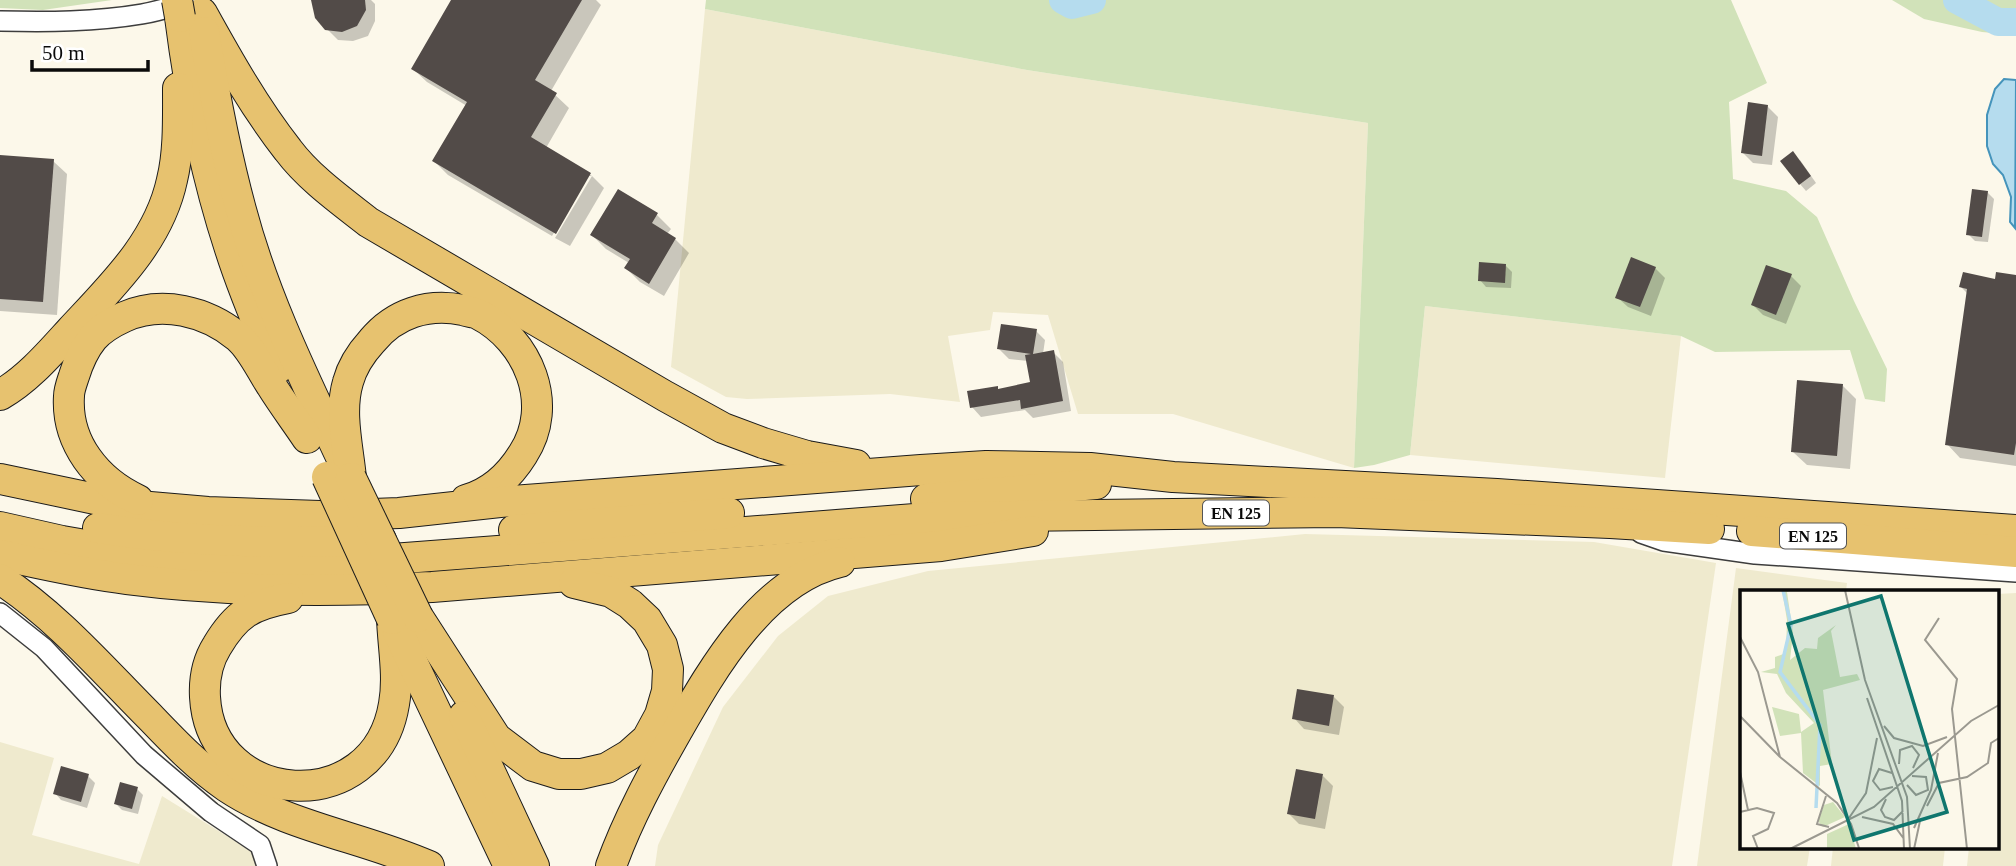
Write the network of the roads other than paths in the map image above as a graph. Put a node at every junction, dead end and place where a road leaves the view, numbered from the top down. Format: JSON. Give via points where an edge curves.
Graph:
{"nodes":[{"id":1,"x":189,"y":10,"type":"edge"},
{"id":2,"x":0,"y":21,"type":"edge"},
{"id":3,"x":0,"y":395,"type":"edge"},
{"id":4,"x":307,"y":438,"type":"junction"},
{"id":5,"x":921,"y":470,"type":"junction"},
{"id":6,"x":1173,"y":477,"type":"junction"},
{"id":7,"x":351,"y":478,"type":"junction"},
{"id":8,"x":0,"y":479,"type":"edge"},
{"id":9,"x":0,"y":506,"type":"edge"},
{"id":10,"x":177,"y":510,"type":"junction"},
{"id":11,"x":399,"y":513,"type":"junction"},
{"id":12,"x":1136,"y":514,"type":"junction"},
{"id":13,"x":1610,"y":523,"type":"junction"},
{"id":14,"x":0,"y":527,"type":"edge"},
{"id":15,"x":2016,"y":530,"type":"edge"},
{"id":16,"x":941,"y":546,"type":"junction"},
{"id":17,"x":2016,"y":552,"type":"edge"},
{"id":18,"x":0,"y":555,"type":"edge"},
{"id":19,"x":2016,"y":572,"type":"edge"},
{"id":20,"x":0,"y":579,"type":"edge"},
{"id":21,"x":522,"y":579,"type":"junction"},
{"id":22,"x":353,"y":590,"type":"junction"},
{"id":23,"x":0,"y":612,"type":"edge"},
{"id":24,"x":405,"y":618,"type":"junction"},
{"id":25,"x":267,"y":866,"type":"edge"},
{"id":26,"x":429,"y":866,"type":"edge"},
{"id":27,"x":509,"y":866,"type":"edge"},
{"id":28,"x":534,"y":866,"type":"edge"},
{"id":29,"x":611,"y":866,"type":"edge"}],
"edges":[{"from":1,"to":2,"type":"street","via":[[57,22]]},
{"from":1,"to":3,"type":"main road","via":[[173,180],[158,220],[136,258],[98,301],[34,370]]},
{"from":1,"to":4,"type":"main road","via":[[195,113],[212,187],[256,320]]},
{"from":1,"to":5,"type":"main road","via":[[289,152],[327,191],[368,222],[723,428],[807,456]]},
{"from":1,"to":7,"type":"main road","via":[[214,92],[241,212],[264,281]]},
{"from":4,"to":10,"type":"main road","via":[[240,338],[218,325],[188,311],[160,308],[135,312],[112,323],[94,337],[78,363],[69,395],[80,450],[114,488],[137,500]]},
{"from":4,"to":24,"type":"main road","bridge":true},
{"from":5,"to":6,"type":"main road","via":[[1031,466]]},
{"from":5,"to":11,"type":"main road"},
{"from":6,"to":9,"type":"main road","via":[[329,542],[155,535]]},
{"from":6,"to":15,"type":"main road","number":"EN 125"},
{"from":7,"to":11,"type":"main road","via":[[344,408],[348,381],[361,353],[380,330],[400,316],[426,308],[476,313],[499,328],[518,347],[537,396],[537,423],[528,447],[513,471],[491,489],[470,499]]},
{"from":7,"to":24,"type":"main road","bridge":true},
{"from":8,"to":10,"type":"main road"},
{"from":10,"to":11,"type":"main road","via":[[320,516]]},
{"from":12,"to":13,"type":"main road","number":"EN 125","via":[[1336,512]]},
{"from":12,"to":14,"type":"main road","via":[[941,517],[338,563],[143,555]]},
{"from":12,"to":16,"type":"main road"},
{"from":13,"to":17,"type":"main road","number":"EN 125"},
{"from":13,"to":19,"type":"street","via":[[1664,541],[1755,554]]},
{"from":16,"to":21,"type":"main road"},
{"from":16,"to":29,"type":"main road","via":[[836,563],[800,578],[767,605],[735,638],[706,679],[625,829]]},
{"from":18,"to":22,"type":"main road","via":[[70,570],[195,586]]},
{"from":20,"to":26,"type":"main road","via":[[62,630],[183,751],[227,787],[271,811]]},
{"from":21,"to":22,"type":"main road"},
{"from":21,"to":24,"type":"main road","via":[[589,585],[611,592],[647,620],[662,645],[668,669],[660,715],[648,738],[607,768],[559,774],[533,766],[496,738]]},
{"from":22,"to":24,"type":"main road","via":[[264,603],[234,620],[221,639],[209,660],[205,707],[220,746],[247,770],[279,784],[300,786],[333,782],[365,763],[380,743],[394,703]]},
{"from":23,"to":25,"type":"street","via":[[44,648],[145,755],[211,812],[260,845]]},
{"from":24,"to":27,"type":"main road"},
{"from":24,"to":28,"type":"main road"}]}
